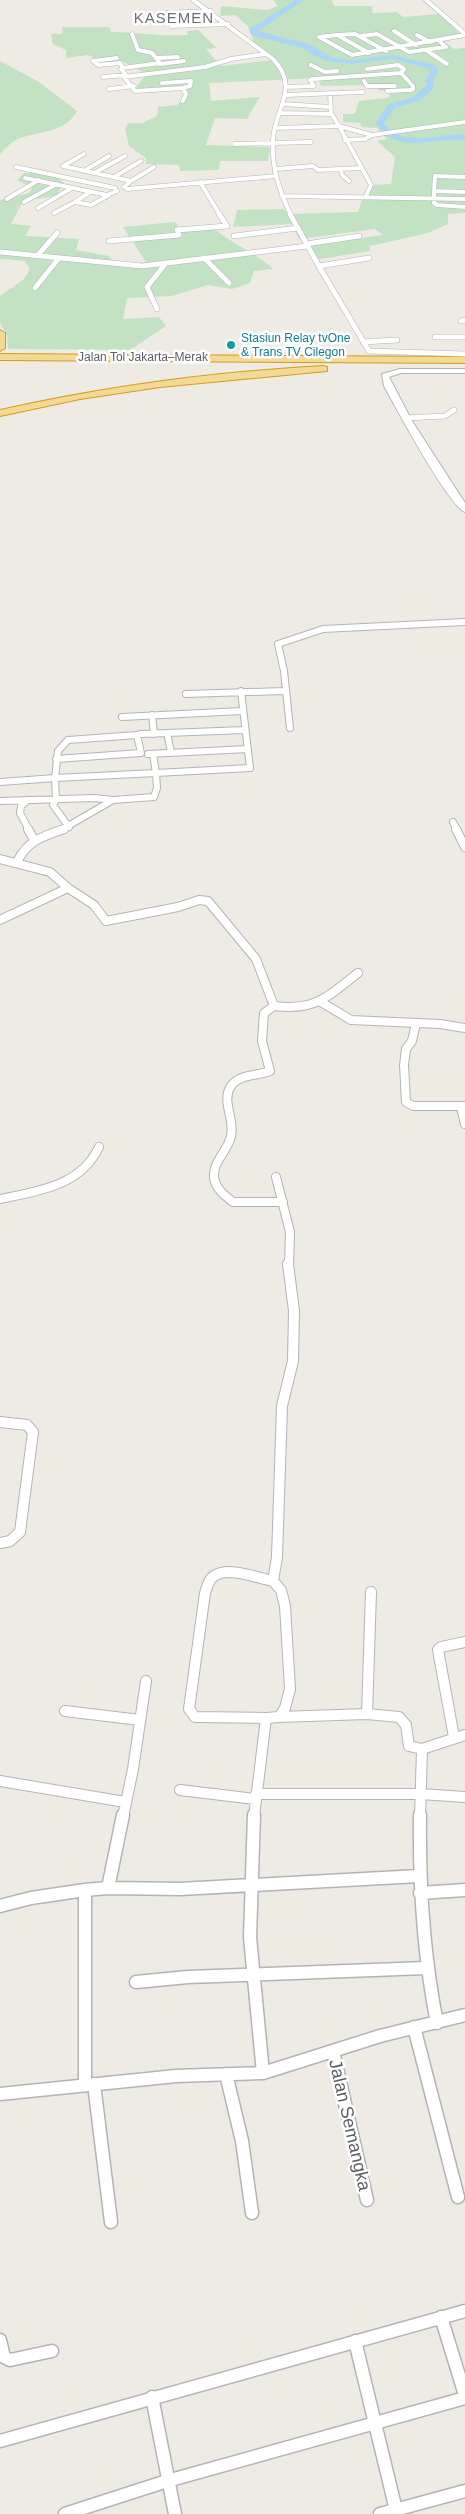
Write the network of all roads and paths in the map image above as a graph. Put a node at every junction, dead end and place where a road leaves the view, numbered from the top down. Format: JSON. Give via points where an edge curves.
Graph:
{"nodes":[{"id":1,"x":194,"y":0,"type":"edge"},
{"id":2,"x":426,"y":0,"type":"edge"},
{"id":3,"x":211,"y":11,"type":"junction"},
{"id":4,"x":184,"y":12,"type":"junction"},
{"id":5,"x":166,"y":13,"type":"dead end"},
{"id":6,"x":218,"y":16,"type":"junction"},
{"id":7,"x":228,"y":24,"type":"junction"},
{"id":8,"x":171,"y":26,"type":"dead end"},
{"id":9,"x":394,"y":32,"type":"dead end"},
{"id":10,"x":132,"y":34,"type":"dead end"},
{"id":11,"x":465,"y":34,"type":"edge"},
{"id":12,"x":337,"y":35,"type":"junction"},
{"id":13,"x":417,"y":35,"type":"dead end"},
{"id":14,"x":360,"y":36,"type":"junction"},
{"id":15,"x":439,"y":40,"type":"junction"},
{"id":16,"x":430,"y":42,"type":"junction"},
{"id":17,"x":416,"y":45,"type":"junction"},
{"id":18,"x":400,"y":47,"type":"junction"},
{"id":19,"x":384,"y":50,"type":"junction"},
{"id":20,"x":426,"y":50,"type":"junction"},
{"id":21,"x":368,"y":52,"type":"junction"},
{"id":22,"x":174,"y":53,"type":"dead end"},
{"id":23,"x":390,"y":53,"type":"dead end"},
{"id":24,"x":152,"y":54,"type":"junction"},
{"id":25,"x":265,"y":54,"type":"junction"},
{"id":26,"x":372,"y":56,"type":"dead end"},
{"id":27,"x":178,"y":57,"type":"dead end"},
{"id":28,"x":117,"y":58,"type":"dead end"},
{"id":29,"x":156,"y":58,"type":"junction"},
{"id":30,"x":184,"y":62,"type":"dead end"},
{"id":31,"x":160,"y":64,"type":"junction"},
{"id":32,"x":446,"y":64,"type":"dead end"},
{"id":33,"x":216,"y":65,"type":"junction"},
{"id":34,"x":311,"y":65,"type":"dead end"},
{"id":35,"x":205,"y":67,"type":"junction"},
{"id":36,"x":123,"y":68,"type":"junction"},
{"id":37,"x":222,"y":69,"type":"dead end"},
{"id":38,"x":350,"y":70,"type":"dead end"},
{"id":39,"x":360,"y":70,"type":"dead end"},
{"id":40,"x":211,"y":71,"type":"dead end"},
{"id":41,"x":342,"y":71,"type":"dead end"},
{"id":42,"x":401,"y":73,"type":"junction"},
{"id":43,"x":126,"y":75,"type":"junction"},
{"id":44,"x":188,"y":75,"type":"dead end"},
{"id":45,"x":354,"y":75,"type":"junction"},
{"id":46,"x":104,"y":77,"type":"dead end"},
{"id":47,"x":406,"y":78,"type":"junction"},
{"id":48,"x":126,"y":81,"type":"junction"},
{"id":49,"x":364,"y":81,"type":"junction"},
{"id":50,"x":104,"y":83,"type":"dead end"},
{"id":51,"x":326,"y":83,"type":"dead end"},
{"id":52,"x":412,"y":85,"type":"junction"},
{"id":53,"x":129,"y":86,"type":"junction"},
{"id":54,"x":286,"y":87,"type":"junction"},
{"id":55,"x":109,"y":88,"type":"dead end"},
{"id":56,"x":184,"y":90,"type":"junction"},
{"id":57,"x":387,"y":91,"type":"dead end"},
{"id":58,"x":364,"y":92,"type":"dead end"},
{"id":59,"x":330,"y":93,"type":"junction"},
{"id":60,"x":160,"y":94,"type":"dead end"},
{"id":61,"x":286,"y":95,"type":"junction"},
{"id":62,"x":182,"y":101,"type":"dead end"},
{"id":63,"x":283,"y":104,"type":"junction"},
{"id":64,"x":330,"y":107,"type":"junction"},
{"id":65,"x":280,"y":113,"type":"junction"},
{"id":66,"x":331,"y":114,"type":"junction"},
{"id":67,"x":465,"y":122,"type":"edge"},
{"id":68,"x":339,"y":126,"type":"junction"},
{"id":69,"x":276,"y":128,"type":"junction"},
{"id":70,"x":398,"y":132,"type":"joint"},
{"id":71,"x":373,"y":134,"type":"junction"},
{"id":72,"x":345,"y":140,"type":"junction"},
{"id":73,"x":310,"y":142,"type":"dead end"},
{"id":74,"x":274,"y":143,"type":"junction"},
{"id":75,"x":234,"y":144,"type":"dead end"},
{"id":76,"x":84,"y":154,"type":"dead end"},
{"id":77,"x":109,"y":156,"type":"dead end"},
{"id":78,"x":125,"y":156,"type":"dead end"},
{"id":79,"x":141,"y":161,"type":"dead end"},
{"id":80,"x":16,"y":167,"type":"dead end"},
{"id":81,"x":154,"y":167,"type":"dead end"},
{"id":82,"x":361,"y":168,"type":"junction"},
{"id":83,"x":276,"y":169,"type":"junction"},
{"id":84,"x":341,"y":169,"type":"junction"},
{"id":85,"x":37,"y":171,"type":"junction"},
{"id":86,"x":84,"y":171,"type":"junction"},
{"id":87,"x":94,"y":173,"type":"junction"},
{"id":88,"x":276,"y":176,"type":"junction"},
{"id":89,"x":114,"y":177,"type":"junction"},
{"id":90,"x":465,"y":177,"type":"edge"},
{"id":91,"x":39,"y":180,"type":"junction"},
{"id":92,"x":131,"y":181,"type":"junction"},
{"id":93,"x":349,"y":181,"type":"dead end"},
{"id":94,"x":200,"y":182,"type":"junction"},
{"id":95,"x":56,"y":184,"type":"junction"},
{"id":96,"x":72,"y":188,"type":"junction"},
{"id":97,"x":126,"y":188,"type":"junction"},
{"id":98,"x":116,"y":189,"type":"junction"},
{"id":99,"x":90,"y":192,"type":"junction"},
{"id":100,"x":434,"y":192,"type":"junction"},
{"id":101,"x":465,"y":192,"type":"edge"},
{"id":102,"x":109,"y":196,"type":"junction"},
{"id":103,"x":282,"y":196,"type":"junction"},
{"id":104,"x":366,"y":196,"type":"junction"},
{"id":105,"x":434,"y":198,"type":"junction"},
{"id":106,"x":7,"y":199,"type":"dead end"},
{"id":107,"x":465,"y":199,"type":"edge"},
{"id":108,"x":24,"y":202,"type":"dead end"},
{"id":109,"x":75,"y":202,"type":"junction"},
{"id":110,"x":465,"y":207,"type":"edge"},
{"id":111,"x":38,"y":208,"type":"dead end"},
{"id":112,"x":54,"y":213,"type":"dead end"},
{"id":113,"x":298,"y":228,"type":"junction"},
{"id":114,"x":57,"y":233,"type":"dead end"},
{"id":115,"x":234,"y":236,"type":"dead end"},
{"id":116,"x":360,"y":236,"type":"dead end"},
{"id":117,"x":109,"y":241,"type":"dead end"},
{"id":118,"x":306,"y":244,"type":"junction"},
{"id":119,"x":255,"y":246,"type":"dead end"},
{"id":120,"x":0,"y":252,"type":"edge"},
{"id":121,"x":38,"y":256,"type":"junction"},
{"id":122,"x":59,"y":258,"type":"junction"},
{"id":123,"x":204,"y":258,"type":"junction"},
{"id":124,"x":370,"y":258,"type":"dead end"},
{"id":125,"x":166,"y":264,"type":"junction"},
{"id":126,"x":319,"y":266,"type":"junction"},
{"id":127,"x":229,"y":283,"type":"dead end"},
{"id":128,"x":34,"y":288,"type":"dead end"},
{"id":129,"x":157,"y":309,"type":"dead end"},
{"id":130,"x":0,"y":333,"type":"edge"},
{"id":131,"x":436,"y":337,"type":"dead end"},
{"id":132,"x":465,"y":337,"type":"edge"},
{"id":133,"x":397,"y":340,"type":"dead end"},
{"id":134,"x":364,"y":342,"type":"junction"},
{"id":135,"x":0,"y":347,"type":"edge"},
{"id":136,"x":465,"y":354,"type":"edge"},
{"id":137,"x":0,"y":357,"type":"edge"},
{"id":138,"x":465,"y":360,"type":"edge"},
{"id":139,"x":0,"y":362,"type":"edge"},
{"id":140,"x":380,"y":364,"type":"junction"},
{"id":141,"x":465,"y":365,"type":"edge"},
{"id":142,"x":465,"y":371,"type":"edge"},
{"id":143,"x":454,"y":410,"type":"dead end"},
{"id":144,"x":0,"y":413,"type":"edge"},
{"id":145,"x":406,"y":418,"type":"junction"},
{"id":146,"x":465,"y":509,"type":"edge"},
{"id":147,"x":465,"y":622,"type":"edge"},
{"id":148,"x":284,"y":691,"type":"junction"},
{"id":149,"x":241,"y":692,"type":"junction"},
{"id":150,"x":186,"y":694,"type":"dead end"},
{"id":151,"x":242,"y":711,"type":"junction"},
{"id":152,"x":152,"y":715,"type":"junction"},
{"id":153,"x":122,"y":717,"type":"dead end"},
{"id":154,"x":290,"y":728,"type":"dead end"},
{"id":155,"x":244,"y":730,"type":"junction"},
{"id":156,"x":167,"y":733,"type":"junction"},
{"id":157,"x":154,"y":734,"type":"junction"},
{"id":158,"x":138,"y":735,"type":"junction"},
{"id":159,"x":248,"y":749,"type":"junction"},
{"id":160,"x":171,"y":752,"type":"junction"},
{"id":161,"x":141,"y":753,"type":"junction"},
{"id":162,"x":153,"y":754,"type":"junction"},
{"id":163,"x":56,"y":759,"type":"junction"},
{"id":164,"x":156,"y":773,"type":"junction"},
{"id":165,"x":55,"y":778,"type":"junction"},
{"id":166,"x":0,"y":782,"type":"edge"},
{"id":167,"x":56,"y":799,"type":"junction"},
{"id":168,"x":28,"y":800,"type":"junction"},
{"id":169,"x":112,"y":800,"type":"junction"},
{"id":170,"x":0,"y":801,"type":"edge"},
{"id":171,"x":453,"y":822,"type":"dead end"},
{"id":172,"x":69,"y":827,"type":"junction"},
{"id":173,"x":34,"y":840,"type":"junction"},
{"id":174,"x":465,"y":847,"type":"edge"},
{"id":175,"x":0,"y":859,"type":"edge"},
{"id":176,"x":16,"y":862,"type":"junction"},
{"id":177,"x":68,"y":888,"type":"junction"},
{"id":178,"x":0,"y":920,"type":"edge"},
{"id":179,"x":358,"y":973,"type":"dead end"},
{"id":180,"x":321,"y":1002,"type":"junction"},
{"id":181,"x":274,"y":1006,"type":"junction"},
{"id":182,"x":416,"y":1023,"type":"junction"},
{"id":183,"x":465,"y":1028,"type":"edge"},
{"id":184,"x":463,"y":1106,"type":"edge"},
{"id":185,"x":465,"y":1124,"type":"edge"},
{"id":186,"x":99,"y":1147,"type":"dead end"},
{"id":187,"x":276,"y":1177,"type":"dead end"},
{"id":188,"x":0,"y":1200,"type":"edge"},
{"id":189,"x":283,"y":1202,"type":"junction"},
{"id":190,"x":0,"y":1422,"type":"edge"},
{"id":191,"x":0,"y":1543,"type":"edge"},
{"id":192,"x":273,"y":1581,"type":"junction"},
{"id":193,"x":371,"y":1592,"type":"dead end"},
{"id":194,"x":465,"y":1642,"type":"edge"},
{"id":195,"x":146,"y":1681,"type":"dead end"},
{"id":196,"x":65,"y":1711,"type":"dead end"},
{"id":197,"x":367,"y":1714,"type":"junction"},
{"id":198,"x":279,"y":1717,"type":"junction"},
{"id":199,"x":266,"y":1718,"type":"junction"},
{"id":200,"x":140,"y":1720,"type":"junction"},
{"id":201,"x":459,"y":1736,"type":"edge"},
{"id":202,"x":422,"y":1749,"type":"junction"},
{"id":203,"x":0,"y":1781,"type":"edge"},
{"id":204,"x":180,"y":1790,"type":"dead end"},
{"id":205,"x":421,"y":1794,"type":"junction"},
{"id":206,"x":256,"y":1797,"type":"junction"},
{"id":207,"x":465,"y":1797,"type":"edge"},
{"id":208,"x":125,"y":1802,"type":"junction"},
{"id":209,"x":419,"y":1876,"type":"junction"},
{"id":210,"x":250,"y":1884,"type":"junction"},
{"id":211,"x":108,"y":1888,"type":"junction"},
{"id":212,"x":85,"y":1890,"type":"junction"},
{"id":213,"x":465,"y":1890,"type":"edge"},
{"id":214,"x":420,"y":1893,"type":"junction"},
{"id":215,"x":0,"y":1906,"type":"edge"},
{"id":216,"x":426,"y":1968,"type":"junction"},
{"id":217,"x":254,"y":1975,"type":"junction"},
{"id":218,"x":136,"y":1982,"type":"dead end"},
{"id":219,"x":465,"y":2015,"type":"edge"},
{"id":220,"x":437,"y":2023,"type":"junction"},
{"id":221,"x":414,"y":2027,"type":"junction"},
{"id":222,"x":333,"y":2051,"type":"junction"},
{"id":223,"x":263,"y":2073,"type":"junction"},
{"id":224,"x":226,"y":2074,"type":"junction"},
{"id":225,"x":89,"y":2084,"type":"junction"},
{"id":226,"x":0,"y":2094,"type":"edge"},
{"id":227,"x":458,"y":2197,"type":"dead end"},
{"id":228,"x":367,"y":2200,"type":"dead end"},
{"id":229,"x":252,"y":2213,"type":"dead end"},
{"id":230,"x":111,"y":2222,"type":"dead end"},
{"id":231,"x":465,"y":2310,"type":"edge"},
{"id":232,"x":441,"y":2316,"type":"junction"},
{"id":233,"x":0,"y":2340,"type":"edge"},
{"id":234,"x":355,"y":2342,"type":"junction"},
{"id":235,"x":52,"y":2350,"type":"dead end"},
{"id":236,"x":152,"y":2397,"type":"junction"},
{"id":237,"x":465,"y":2397,"type":"edge"},
{"id":238,"x":374,"y":2423,"type":"junction"},
{"id":239,"x":0,"y":2440,"type":"edge"},
{"id":240,"x":167,"y":2481,"type":"junction"},
{"id":241,"x":465,"y":2491,"type":"edge"},
{"id":242,"x":396,"y":2510,"type":"junction"},
{"id":243,"x":65,"y":2514,"type":"edge"},
{"id":244,"x":175,"y":2514,"type":"edge"},
{"id":245,"x":380,"y":2514,"type":"edge"}],
"edges":[{"from":1,"to":3,"type":"street"},
{"from":2,"to":11,"type":"street"},
{"from":3,"to":4,"type":"street"},
{"from":3,"to":6,"type":"street"},
{"from":4,"to":5,"type":"street"},
{"from":4,"to":6,"type":"street","via":[[187,17]]},
{"from":6,"to":7,"type":"street"},
{"from":7,"to":8,"type":"street"},
{"from":7,"to":25,"type":"street","via":[[238,36]]},
{"from":9,"to":17,"type":"street"},
{"from":10,"to":24,"type":"street","via":[[138,50]]},
{"from":11,"to":15,"type":"street"},
{"from":12,"to":14,"type":"street"},
{"from":12,"to":21,"type":"street"},
{"from":12,"to":21,"type":"street","via":[[320,37],[352,55]]},
{"from":13,"to":16,"type":"street"},
{"from":14,"to":18,"type":"street","via":[[377,34]]},
{"from":14,"to":19,"type":"street"},
{"from":15,"to":16,"type":"street"},
{"from":15,"to":20,"type":"street","via":[[446,47]]},
{"from":16,"to":17,"type":"street"},
{"from":17,"to":18,"type":"street"},
{"from":18,"to":19,"type":"street"},
{"from":18,"to":20,"type":"street","via":[[409,52]]},
{"from":19,"to":21,"type":"street"},
{"from":19,"to":23,"type":"street"},
{"from":20,"to":32,"type":"street"},
{"from":21,"to":26,"type":"street"},
{"from":22,"to":24,"type":"street"},
{"from":24,"to":29,"type":"street"},
{"from":25,"to":33,"type":"street","via":[[231,59]]},
{"from":25,"to":54,"type":"street","via":[[282,70]]},
{"from":27,"to":29,"type":"street"},
{"from":28,"to":36,"type":"street","via":[[94,61],[98,65],[120,63]]},
{"from":29,"to":31,"type":"street"},
{"from":30,"to":31,"type":"street"},
{"from":31,"to":36,"type":"street"},
{"from":33,"to":35,"type":"street"},
{"from":33,"to":37,"type":"street"},
{"from":34,"to":41,"type":"street","via":[[325,72]]},
{"from":35,"to":40,"type":"street"},
{"from":35,"to":43,"type":"street"},
{"from":36,"to":43,"type":"street"},
{"from":38,"to":45,"type":"street"},
{"from":39,"to":42,"type":"street","via":[[396,64],[404,69]]},
{"from":42,"to":45,"type":"street"},
{"from":42,"to":47,"type":"street"},
{"from":43,"to":46,"type":"street"},
{"from":43,"to":48,"type":"street"},
{"from":44,"to":48,"type":"street"},
{"from":45,"to":54,"type":"street","via":[[310,80],[314,88]]},
{"from":47,"to":49,"type":"street"},
{"from":47,"to":52,"type":"street"},
{"from":48,"to":50,"type":"street"},
{"from":48,"to":53,"type":"street"},
{"from":49,"to":51,"type":"street"},
{"from":49,"to":52,"type":"street","via":[[369,87]]},
{"from":52,"to":57,"type":"street","via":[[412,90]]},
{"from":53,"to":55,"type":"street"},
{"from":53,"to":56,"type":"street","via":[[137,91]]},
{"from":53,"to":56,"type":"street","via":[[191,81]]},
{"from":54,"to":61,"type":"street"},
{"from":56,"to":60,"type":"street"},
{"from":56,"to":62,"type":"street"},
{"from":58,"to":59,"type":"street"},
{"from":59,"to":61,"type":"street"},
{"from":59,"to":64,"type":"street"},
{"from":61,"to":63,"type":"street"},
{"from":63,"to":64,"type":"street"},
{"from":63,"to":65,"type":"street"},
{"from":64,"to":66,"type":"street"},
{"from":65,"to":66,"type":"street"},
{"from":65,"to":69,"type":"street"},
{"from":66,"to":68,"type":"street"},
{"from":67,"to":70,"type":"street"},
{"from":68,"to":69,"type":"street"},
{"from":68,"to":71,"type":"street"},
{"from":68,"to":72,"type":"street"},
{"from":69,"to":74,"type":"street"},
{"from":70,"to":71,"type":"street"},
{"from":71,"to":72,"type":"street","via":[[365,139]]},
{"from":72,"to":82,"type":"street"},
{"from":73,"to":74,"type":"street"},
{"from":74,"to":75,"type":"street"},
{"from":74,"to":83,"type":"street"},
{"from":76,"to":86,"type":"street","via":[[62,166]]},
{"from":77,"to":86,"type":"street"},
{"from":78,"to":87,"type":"street"},
{"from":79,"to":89,"type":"street"},
{"from":80,"to":85,"type":"street"},
{"from":81,"to":92,"type":"street"},
{"from":82,"to":84,"type":"street"},
{"from":82,"to":104,"type":"street","via":[[371,186]]},
{"from":83,"to":84,"type":"street","via":[[313,166],[318,170]]},
{"from":83,"to":88,"type":"street"},
{"from":84,"to":93,"type":"street"},
{"from":85,"to":91,"type":"street","via":[[25,178]]},
{"from":85,"to":98,"type":"street"},
{"from":86,"to":87,"type":"street"},
{"from":87,"to":89,"type":"street"},
{"from":88,"to":94,"type":"street"},
{"from":88,"to":103,"type":"street"},
{"from":89,"to":92,"type":"street"},
{"from":90,"to":100,"type":"street","via":[[434,176]]},
{"from":91,"to":95,"type":"street"},
{"from":91,"to":106,"type":"street"},
{"from":92,"to":97,"type":"street"},
{"from":94,"to":97,"type":"street"},
{"from":94,"to":117,"type":"street","via":[[227,226],[176,230],[179,235]]},
{"from":95,"to":96,"type":"street"},
{"from":95,"to":108,"type":"street"},
{"from":96,"to":99,"type":"street"},
{"from":96,"to":111,"type":"street"},
{"from":97,"to":98,"type":"street"},
{"from":98,"to":102,"type":"street"},
{"from":99,"to":102,"type":"street"},
{"from":99,"to":109,"type":"street"},
{"from":100,"to":101,"type":"street"},
{"from":100,"to":105,"type":"street"},
{"from":102,"to":109,"type":"street","via":[[91,205]]},
{"from":103,"to":104,"type":"street"},
{"from":103,"to":113,"type":"street"},
{"from":104,"to":105,"type":"street"},
{"from":105,"to":107,"type":"street"},
{"from":105,"to":110,"type":"street","via":[[437,205]]},
{"from":109,"to":112,"type":"street"},
{"from":113,"to":115,"type":"street","via":[[245,232]]},
{"from":113,"to":118,"type":"street"},
{"from":114,"to":121,"type":"street"},
{"from":116,"to":118,"type":"street"},
{"from":118,"to":119,"type":"street"},
{"from":118,"to":123,"type":"street"},
{"from":118,"to":126,"type":"street"},
{"from":120,"to":121,"type":"street"},
{"from":121,"to":122,"type":"street"},
{"from":122,"to":125,"type":"street","via":[[142,266]]},
{"from":122,"to":128,"type":"street"},
{"from":123,"to":125,"type":"street"},
{"from":123,"to":127,"type":"street"},
{"from":124,"to":126,"type":"street"},
{"from":125,"to":129,"type":"street","via":[[147,287]]},
{"from":126,"to":134,"type":"street"},
{"from":130,"to":135,"type":"highway"},
{"from":131,"to":132,"type":"street"},
{"from":133,"to":134,"type":"street"},
{"from":134,"to":136,"type":"street","via":[[374,353]]},
{"from":137,"to":138,"type":"highway","name":"Jalan Tol Jakarta–Merak"},
{"from":139,"to":140,"type":"highway","name":"Jalan Tol Jakarta–Merak"},
{"from":140,"to":141,"type":"highway","name":"Jalan Tol Jakarta–Merak"},
{"from":140,"to":144,"type":"highway","via":[[151,384]]},
{"from":142,"to":145,"type":"street","via":[[400,371],[388,374],[386,379]]},
{"from":143,"to":145,"type":"street","via":[[444,416]]},
{"from":145,"to":146,"type":"street"},
{"from":147,"to":148,"type":"street","via":[[328,628],[293,638],[278,644],[284,671]]},
{"from":148,"to":149,"type":"street"},
{"from":148,"to":154,"type":"street"},
{"from":149,"to":150,"type":"street"},
{"from":149,"to":151,"type":"street"},
{"from":151,"to":152,"type":"street"},
{"from":151,"to":155,"type":"street"},
{"from":152,"to":153,"type":"street"},
{"from":152,"to":157,"type":"street"},
{"from":155,"to":156,"type":"street"},
{"from":155,"to":159,"type":"street"},
{"from":156,"to":157,"type":"street"},
{"from":156,"to":160,"type":"street"},
{"from":157,"to":158,"type":"street"},
{"from":158,"to":161,"type":"street"},
{"from":158,"to":163,"type":"street","via":[[68,740],[59,747]]},
{"from":159,"to":160,"type":"street"},
{"from":159,"to":164,"type":"street","via":[[251,766],[246,769]]},
{"from":160,"to":162,"type":"street"},
{"from":161,"to":162,"type":"street"},
{"from":161,"to":163,"type":"street"},
{"from":162,"to":164,"type":"street"},
{"from":163,"to":165,"type":"street"},
{"from":164,"to":165,"type":"street"},
{"from":164,"to":169,"type":"street","via":[[154,797]]},
{"from":165,"to":166,"type":"street"},
{"from":165,"to":167,"type":"street"},
{"from":167,"to":168,"type":"street"},
{"from":167,"to":169,"type":"street"},
{"from":167,"to":172,"type":"street","via":[[53,805]]},
{"from":168,"to":170,"type":"street"},
{"from":168,"to":173,"type":"street","via":[[21,806],[20,813]]},
{"from":169,"to":172,"type":"street"},
{"from":171,"to":174,"type":"street"},
{"from":172,"to":173,"type":"street"},
{"from":173,"to":176,"type":"street"},
{"from":175,"to":176,"type":"street"},
{"from":176,"to":177,"type":"street","via":[[50,872]]},
{"from":177,"to":178,"type":"street"},
{"from":177,"to":181,"type":"street","via":[[86,899],[111,922],[199,900],[208,901],[256,959]]},
{"from":179,"to":180,"type":"street"},
{"from":180,"to":181,"type":"street","via":[[291,1008]]},
{"from":180,"to":182,"type":"street","via":[[351,1020]]},
{"from":181,"to":189,"type":"street","via":[[264,1013],[261,1024],[270,1071],[240,1079],[231,1085],[227,1098],[231,1136],[216,1165],[214,1178],[221,1191],[233,1202]]},
{"from":182,"to":183,"type":"street"},
{"from":182,"to":184,"type":"street","via":[[412,1041],[406,1049],[406,1102],[413,1106]]},
{"from":184,"to":185,"type":"street"},
{"from":186,"to":188,"type":"street","via":[[90,1165],[77,1174],[56,1184]]},
{"from":187,"to":189,"type":"street"},
{"from":189,"to":192,"type":"street","via":[[290,1232],[288,1261],[294,1311],[293,1361],[282,1406]]},
{"from":190,"to":191,"type":"street","via":[[26,1425],[33,1432],[20,1532],[10,1541]]},
{"from":192,"to":198,"type":"street","via":[[281,1590],[285,1606],[290,1689]]},
{"from":192,"to":199,"type":"street","via":[[224,1574],[214,1576],[208,1584],[189,1709],[195,1717]]},
{"from":193,"to":197,"type":"street"},
{"from":194,"to":201,"type":"street","via":[[438,1650]]},
{"from":195,"to":200,"type":"street"},
{"from":196,"to":200,"type":"street"},
{"from":197,"to":198,"type":"street"},
{"from":197,"to":202,"type":"street","via":[[399,1717],[406,1725],[409,1746]]},
{"from":198,"to":199,"type":"street"},
{"from":199,"to":206,"type":"street"},
{"from":200,"to":208,"type":"street"},
{"from":201,"to":202,"type":"street"},
{"from":202,"to":205,"type":"street"},
{"from":203,"to":208,"type":"street"},
{"from":204,"to":206,"type":"street"},
{"from":205,"to":206,"type":"street"},
{"from":205,"to":207,"type":"street"},
{"from":205,"to":209,"type":"street"},
{"from":206,"to":210,"type":"street"},
{"from":208,"to":211,"type":"street"},
{"from":209,"to":210,"type":"street"},
{"from":209,"to":214,"type":"street"},
{"from":210,"to":211,"type":"street","via":[[180,1889]]},
{"from":210,"to":217,"type":"street"},
{"from":211,"to":212,"type":"street"},
{"from":212,"to":215,"type":"street"},
{"from":212,"to":225,"type":"street"},
{"from":213,"to":214,"type":"street"},
{"from":214,"to":216,"type":"street"},
{"from":216,"to":217,"type":"street"},
{"from":216,"to":220,"type":"street"},
{"from":217,"to":218,"type":"street"},
{"from":217,"to":223,"type":"street"},
{"from":219,"to":220,"type":"street"},
{"from":220,"to":221,"type":"street"},
{"from":221,"to":222,"type":"street"},
{"from":221,"to":227,"type":"street"},
{"from":222,"to":223,"type":"street"},
{"from":222,"to":228,"type":"street","name":"Jalan Semangka"},
{"from":223,"to":224,"type":"street"},
{"from":224,"to":225,"type":"street"},
{"from":224,"to":229,"type":"street","via":[[242,2141]]},
{"from":225,"to":226,"type":"street"},
{"from":225,"to":230,"type":"street"},
{"from":231,"to":232,"type":"street"},
{"from":232,"to":234,"type":"street"},
{"from":232,"to":237,"type":"street"},
{"from":233,"to":235,"type":"street","via":[[4,2357],[10,2360]]},
{"from":234,"to":236,"type":"street"},
{"from":234,"to":238,"type":"street"},
{"from":236,"to":239,"type":"street"},
{"from":236,"to":240,"type":"street"},
{"from":237,"to":238,"type":"street"},
{"from":238,"to":240,"type":"street"},
{"from":238,"to":242,"type":"street"},
{"from":240,"to":243,"type":"street"},
{"from":240,"to":244,"type":"street"},
{"from":241,"to":242,"type":"street"},
{"from":242,"to":245,"type":"street"}]}
